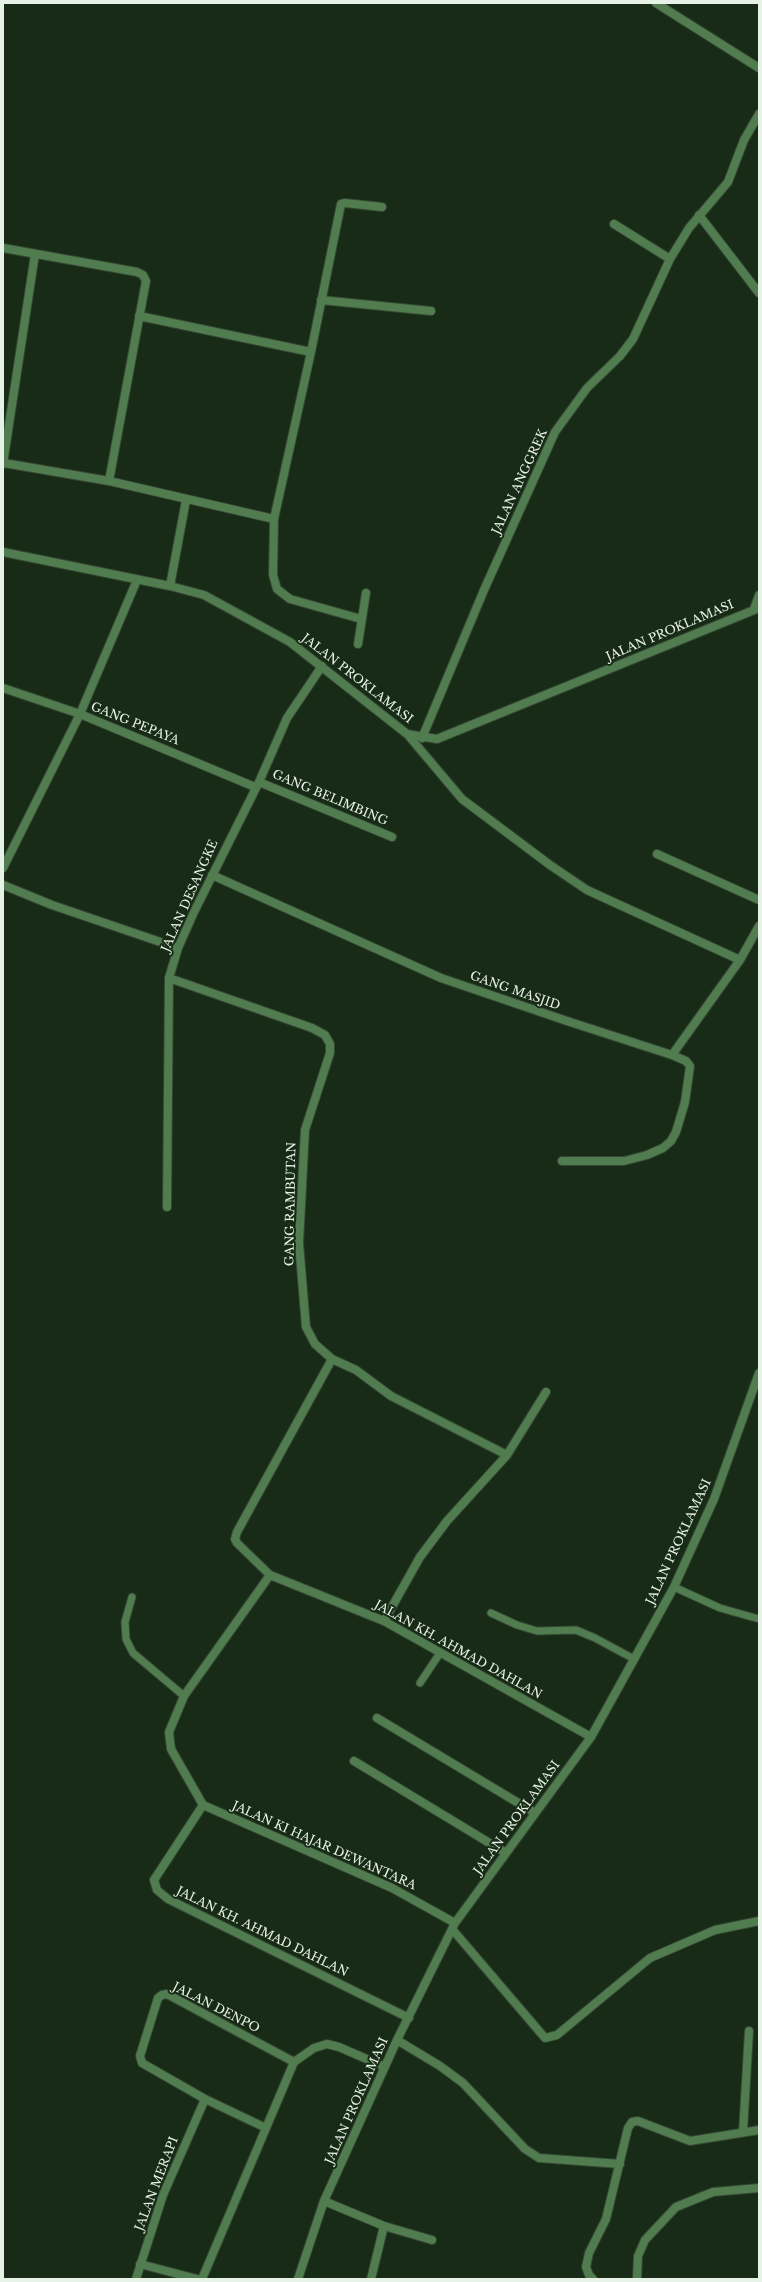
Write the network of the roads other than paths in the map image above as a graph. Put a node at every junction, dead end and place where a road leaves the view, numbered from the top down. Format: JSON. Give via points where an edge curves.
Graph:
{"nodes":[{"id":1,"x":656,"y":3,"type":"edge"},
{"id":2,"x":759,"y":68,"type":"edge"},
{"id":3,"x":759,"y":114,"type":"edge"},
{"id":4,"x":382,"y":207,"type":"dead end"},
{"id":5,"x":699,"y":215,"type":"junction"},
{"id":6,"x":614,"y":224,"type":"dead end"},
{"id":7,"x":3,"y":248,"type":"edge"},
{"id":8,"x":35,"y":254,"type":"junction"},
{"id":9,"x":670,"y":259,"type":"junction"},
{"id":10,"x":759,"y":293,"type":"edge"},
{"id":11,"x":321,"y":300,"type":"junction"},
{"id":12,"x":431,"y":311,"type":"dead end"},
{"id":13,"x":139,"y":316,"type":"junction"},
{"id":14,"x":311,"y":352,"type":"junction"},
{"id":15,"x":3,"y":463,"type":"edge"},
{"id":16,"x":109,"y":481,"type":"junction"},
{"id":17,"x":186,"y":500,"type":"junction"},
{"id":18,"x":274,"y":519,"type":"junction"},
{"id":19,"x":3,"y":552,"type":"edge"},
{"id":20,"x":137,"y":580,"type":"junction"},
{"id":21,"x":170,"y":586,"type":"junction"},
{"id":22,"x":366,"y":593,"type":"dead end"},
{"id":23,"x":759,"y":595,"type":"edge"},
{"id":24,"x":756,"y":608,"type":"edge"},
{"id":25,"x":361,"y":619,"type":"junction"},
{"id":26,"x":358,"y":644,"type":"dead end"},
{"id":27,"x":322,"y":666,"type":"junction"},
{"id":28,"x":3,"y":688,"type":"edge"},
{"id":29,"x":80,"y":714,"type":"junction"},
{"id":30,"x":407,"y":734,"type":"junction"},
{"id":31,"x":422,"y":738,"type":"junction"},
{"id":32,"x":257,"y":784,"type":"junction"},
{"id":33,"x":392,"y":837,"type":"dead end"},
{"id":34,"x":657,"y":854,"type":"dead end"},
{"id":35,"x":3,"y":868,"type":"edge"},
{"id":36,"x":212,"y":875,"type":"junction"},
{"id":37,"x":3,"y":885,"type":"edge"},
{"id":38,"x":759,"y":900,"type":"edge"},
{"id":39,"x":759,"y":926,"type":"edge"},
{"id":40,"x":178,"y":948,"type":"junction"},
{"id":41,"x":740,"y":960,"type":"junction"},
{"id":42,"x":169,"y":978,"type":"junction"},
{"id":43,"x":672,"y":1055,"type":"junction"},
{"id":44,"x":562,"y":1161,"type":"dead end"},
{"id":45,"x":167,"y":1207,"type":"dead end"},
{"id":46,"x":332,"y":1359,"type":"junction"},
{"id":47,"x":759,"y":1373,"type":"edge"},
{"id":48,"x":546,"y":1392,"type":"dead end"},
{"id":49,"x":507,"y":1455,"type":"junction"},
{"id":50,"x":270,"y":1575,"type":"junction"},
{"id":51,"x":674,"y":1587,"type":"junction"},
{"id":52,"x":132,"y":1597,"type":"dead end"},
{"id":53,"x":490,"y":1613,"type":"dead end"},
{"id":54,"x":759,"y":1619,"type":"edge"},
{"id":55,"x":384,"y":1621,"type":"junction"},
{"id":56,"x":440,"y":1652,"type":"junction"},
{"id":57,"x":634,"y":1659,"type":"junction"},
{"id":58,"x":420,"y":1683,"type":"dead end"},
{"id":59,"x":184,"y":1696,"type":"junction"},
{"id":60,"x":377,"y":1718,"type":"dead end"},
{"id":61,"x":591,"y":1737,"type":"junction"},
{"id":62,"x":354,"y":1761,"type":"dead end"},
{"id":63,"x":202,"y":1805,"type":"junction"},
{"id":64,"x":535,"y":1813,"type":"junction"},
{"id":65,"x":506,"y":1853,"type":"junction"},
{"id":66,"x":759,"y":1921,"type":"edge"},
{"id":67,"x":453,"y":1926,"type":"junction"},
{"id":68,"x":409,"y":2018,"type":"junction"},
{"id":69,"x":749,"y":2031,"type":"dead end"},
{"id":70,"x":397,"y":2040,"type":"junction"},
{"id":71,"x":294,"y":2062,"type":"junction"},
{"id":72,"x":385,"y":2067,"type":"junction"},
{"id":73,"x":205,"y":2099,"type":"junction"},
{"id":74,"x":266,"y":2128,"type":"junction"},
{"id":75,"x":759,"y":2130,"type":"edge"},
{"id":76,"x":743,"y":2132,"type":"junction"},
{"id":77,"x":620,"y":2164,"type":"junction"},
{"id":78,"x":759,"y":2188,"type":"edge"},
{"id":79,"x":324,"y":2201,"type":"junction"},
{"id":80,"x":384,"y":2226,"type":"junction"},
{"id":81,"x":432,"y":2240,"type":"dead end"},
{"id":82,"x":140,"y":2264,"type":"junction"},
{"id":83,"x":136,"y":2279,"type":"edge"},
{"id":84,"x":197,"y":2279,"type":"edge"},
{"id":85,"x":202,"y":2279,"type":"edge"},
{"id":86,"x":298,"y":2279,"type":"edge"},
{"id":87,"x":372,"y":2279,"type":"edge"},
{"id":88,"x":593,"y":2279,"type":"edge"},
{"id":89,"x":637,"y":2279,"type":"edge"}],
"edges":[{"from":1,"to":2,"type":"street"},
{"from":3,"to":5,"type":"street","name":"JALAN ANGGREK","via":[[744,140],[728,182]]},
{"from":4,"to":11,"type":"street","via":[[341,204]]},
{"from":5,"to":9,"type":"street","name":"JALAN ANGGREK"},
{"from":5,"to":10,"type":"street"},
{"from":6,"to":9,"type":"street"},
{"from":7,"to":8,"type":"street"},
{"from":8,"to":13,"type":"street","via":[[143,275],[146,281]]},
{"from":8,"to":15,"type":"street"},
{"from":9,"to":31,"type":"street","name":"JALAN ANGGREK","via":[[634,339],[587,388],[555,432],[484,590]]},
{"from":11,"to":12,"type":"street"},
{"from":11,"to":14,"type":"street"},
{"from":13,"to":14,"type":"street"},
{"from":13,"to":16,"type":"street"},
{"from":14,"to":18,"type":"street"},
{"from":15,"to":16,"type":"street"},
{"from":16,"to":17,"type":"street"},
{"from":17,"to":18,"type":"street"},
{"from":17,"to":21,"type":"street"},
{"from":18,"to":25,"type":"street","via":[[272,575],[277,589],[290,599]]},
{"from":19,"to":20,"type":"street","name":"JALAN PROKLAMASI"},
{"from":20,"to":21,"type":"street","name":"JALAN PROKLAMASI"},
{"from":20,"to":29,"type":"street"},
{"from":21,"to":27,"type":"street","name":"JALAN PROKLAMASI","via":[[204,595],[290,642]]},
{"from":22,"to":25,"type":"street"},
{"from":23,"to":24,"type":"street"},
{"from":24,"to":31,"type":"street","name":"JALAN PROKLAMASI","via":[[449,735],[436,739]]},
{"from":25,"to":26,"type":"street"},
{"from":27,"to":30,"type":"street","name":"JALAN PROKLAMASI"},
{"from":27,"to":32,"type":"street","name":"JALAN DESANGKE","via":[[287,718]]},
{"from":28,"to":29,"type":"street","name":"GANG PEPAYA"},
{"from":29,"to":32,"type":"street","name":"GANG PEPAYA"},
{"from":29,"to":35,"type":"street"},
{"from":30,"to":31,"type":"street","name":"JALAN PROKLAMASI"},
{"from":30,"to":41,"type":"street","via":[[462,799],[550,865],[587,890]]},
{"from":32,"to":33,"type":"street","name":"GANG BELIMBING"},
{"from":32,"to":36,"type":"street","name":"JALAN DESANGKE"},
{"from":34,"to":38,"type":"street"},
{"from":36,"to":40,"type":"street","name":"JALAN DESANGKE"},
{"from":36,"to":43,"type":"street","name":"GANG MASJID","via":[[441,978]]},
{"from":37,"to":40,"type":"street","via":[[52,905]]},
{"from":39,"to":41,"type":"street"},
{"from":40,"to":42,"type":"street","name":"JALAN DESANGKE"},
{"from":41,"to":43,"type":"street"},
{"from":42,"to":45,"type":"street","name":"JALAN DESANGKE"},
{"from":42,"to":46,"type":"street","name":"GANG RAMBUTAN","via":[[312,1028],[325,1035],[330,1044],[330,1053],[305,1130],[300,1243],[306,1327],[315,1344]]},
{"from":43,"to":44,"type":"street","name":"GANG MASJID","via":[[686,1061],[690,1066],[685,1102],[676,1132],[663,1148],[624,1161]]},
{"from":46,"to":49,"type":"street","name":"GANG RAMBUTAN","via":[[356,1370],[391,1396]]},
{"from":46,"to":50,"type":"street","via":[[237,1532],[237,1543]]},
{"from":47,"to":51,"type":"street","name":"JALAN PROKLAMASI","via":[[714,1500]]},
{"from":48,"to":49,"type":"street"},
{"from":49,"to":55,"type":"street","via":[[447,1521],[420,1557]]},
{"from":50,"to":55,"type":"street","name":"JALAN KH. AHMAD DAHLAN"},
{"from":50,"to":59,"type":"street"},
{"from":51,"to":54,"type":"lane","via":[[720,1608]]},
{"from":51,"to":57,"type":"street","name":"JALAN PROKLAMASI"},
{"from":52,"to":59,"type":"lane","via":[[125,1622],[126,1639],[133,1653]]},
{"from":53,"to":57,"type":"lane","via":[[517,1626],[537,1631],[576,1630]]},
{"from":55,"to":56,"type":"street","name":"JALAN KH. AHMAD DAHLAN"},
{"from":56,"to":58,"type":"lane"},
{"from":56,"to":61,"type":"street","name":"JALAN KH. AHMAD DAHLAN"},
{"from":57,"to":61,"type":"street","name":"JALAN PROKLAMASI"},
{"from":59,"to":63,"type":"street","via":[[169,1732],[171,1748]]},
{"from":60,"to":64,"type":"street"},
{"from":61,"to":64,"type":"street","name":"JALAN PROKLAMASI"},
{"from":62,"to":65,"type":"street"},
{"from":63,"to":67,"type":"street","name":"JALAN KI HAJAR DEWANTARA","via":[[392,1888]]},
{"from":63,"to":68,"type":"street","name":"JALAN KH. AHMAD DAHLAN","via":[[154,1880],[157,1890],[168,1899]]},
{"from":64,"to":65,"type":"street","name":"JALAN PROKLAMASI"},
{"from":65,"to":67,"type":"street","name":"JALAN PROKLAMASI"},
{"from":66,"to":67,"type":"street","via":[[716,1930],[650,1958],[557,2035],[545,2038]]},
{"from":67,"to":68,"type":"street","name":"JALAN PROKLAMASI"},
{"from":68,"to":70,"type":"street","name":"JALAN PROKLAMASI"},
{"from":69,"to":76,"type":"street"},
{"from":70,"to":72,"type":"street","name":"JALAN PROKLAMASI"},
{"from":70,"to":77,"type":"street","via":[[463,2083],[525,2149],[539,2158]]},
{"from":71,"to":72,"type":"street","via":[[314,2048],[327,2044]]},
{"from":71,"to":73,"type":"street","name":"JALAN DENPO","via":[[167,1994],[162,1995],[158,1998],[140,2056],[142,2063]]},
{"from":71,"to":74,"type":"street"},
{"from":72,"to":79,"type":"street","name":"JALAN PROKLAMASI"},
{"from":73,"to":74,"type":"street","name":"JALAN DENPO"},
{"from":73,"to":82,"type":"street","name":"JALAN MERAPI","via":[[163,2195]]},
{"from":74,"to":85,"type":"street"},
{"from":75,"to":76,"type":"street"},
{"from":76,"to":77,"type":"street","via":[[690,2141],[638,2121],[632,2122],[628,2128]]},
{"from":77,"to":88,"type":"street","via":[[606,2219],[589,2253],[586,2267]]},
{"from":78,"to":89,"type":"street","via":[[713,2192],[676,2207],[645,2240],[638,2256]]},
{"from":79,"to":80,"type":"street"},
{"from":79,"to":86,"type":"street","name":"JALAN PROKLAMASI"},
{"from":80,"to":81,"type":"street"},
{"from":80,"to":87,"type":"street"},
{"from":82,"to":83,"type":"street","name":"JALAN MERAPI"},
{"from":82,"to":84,"type":"street"}]}
